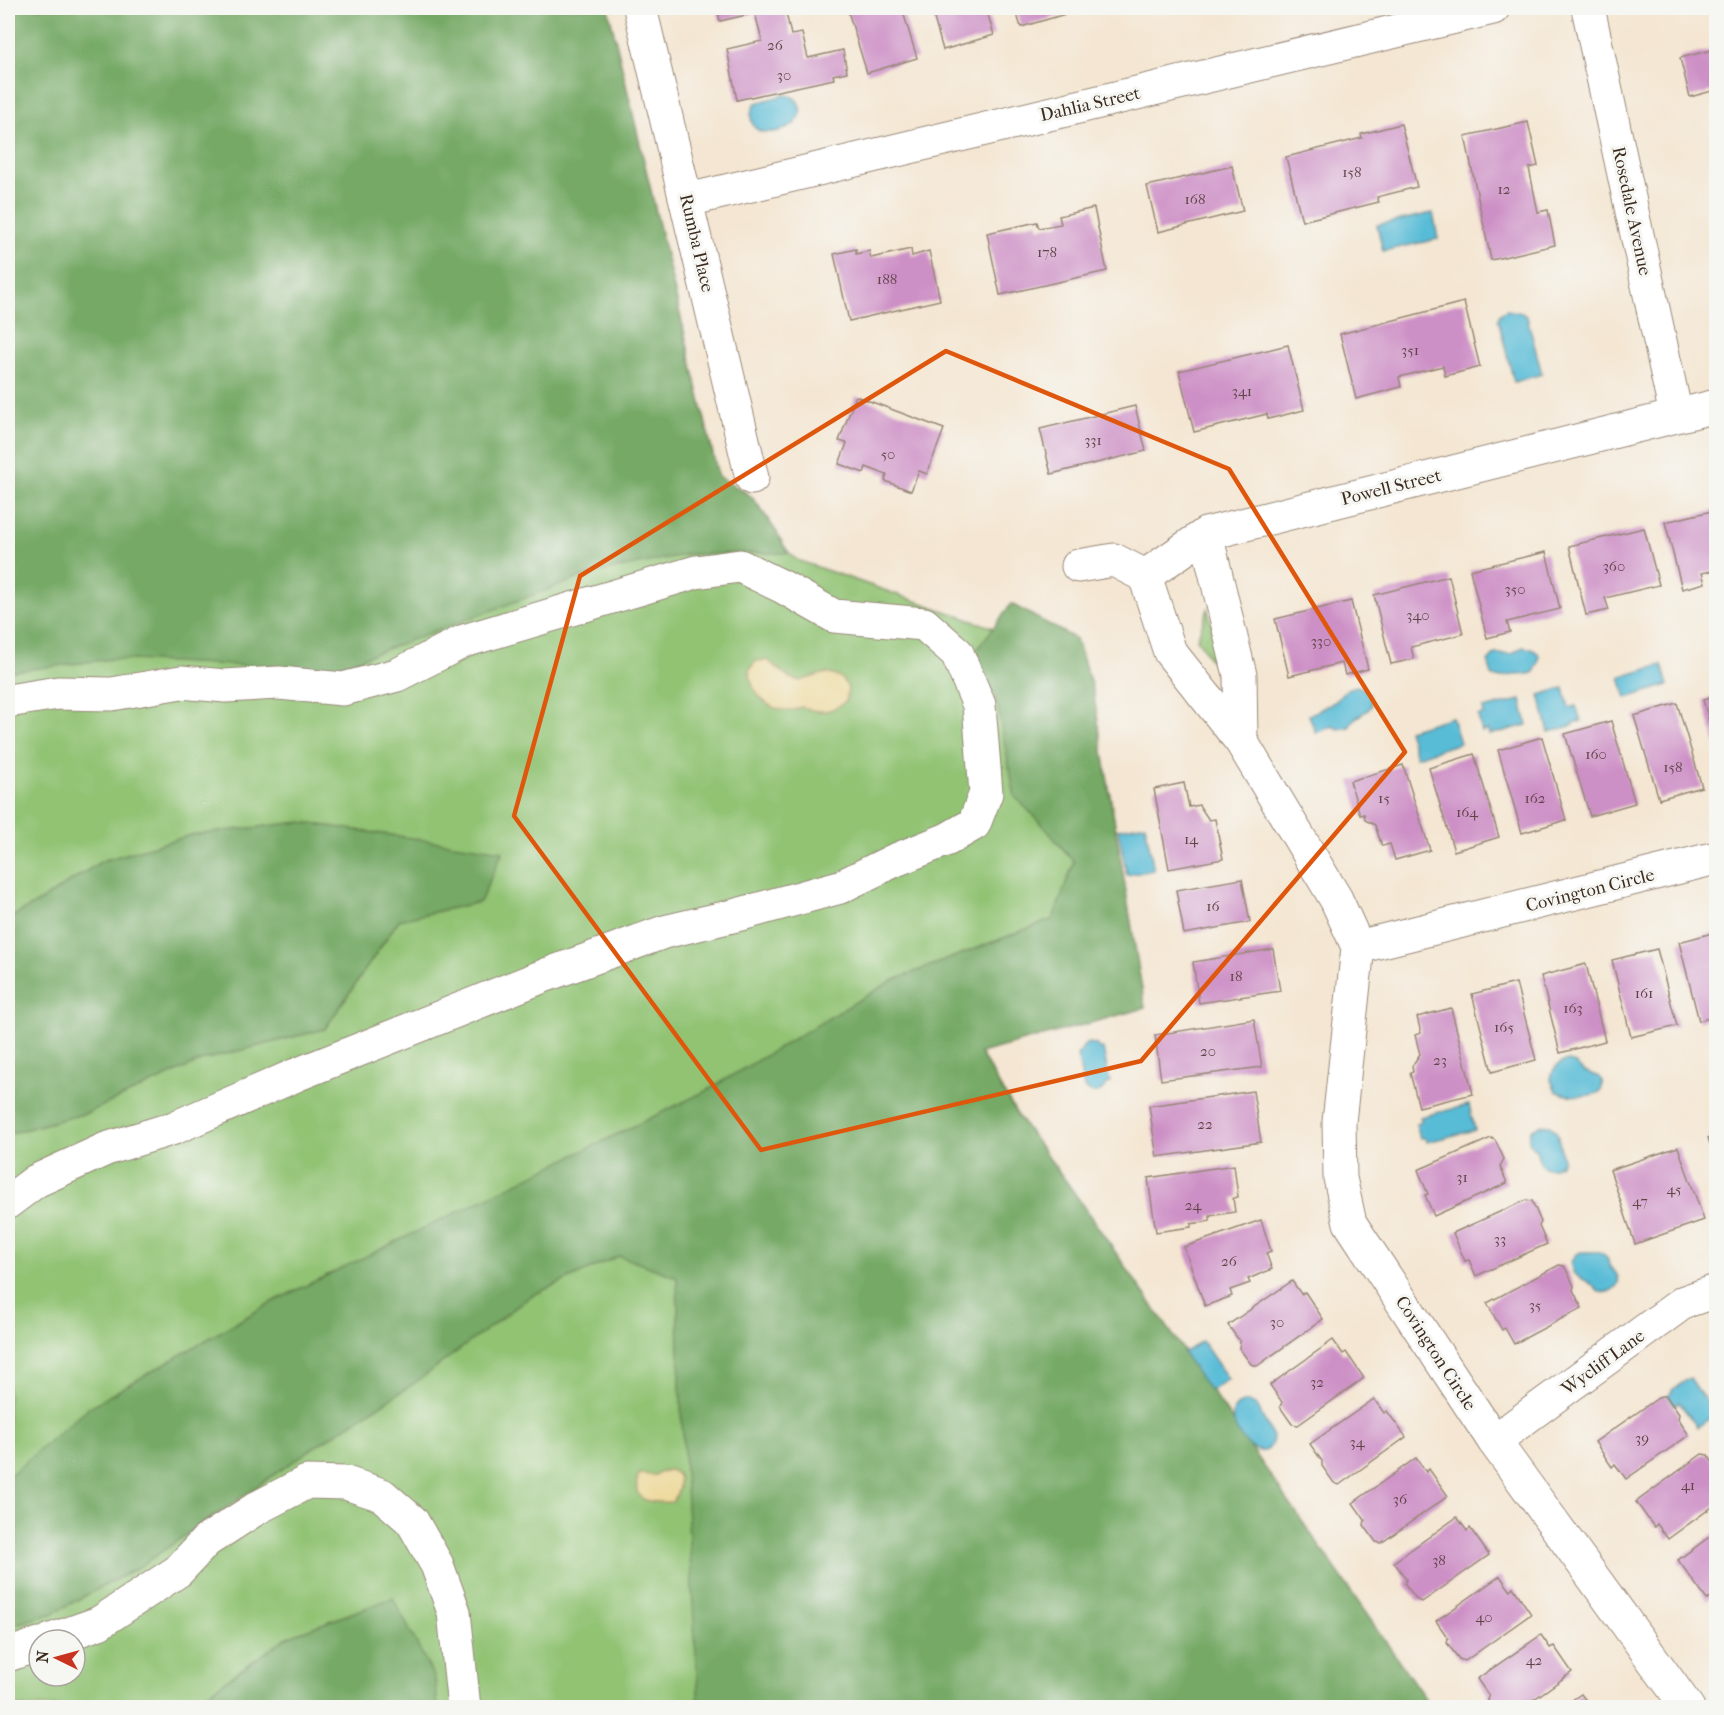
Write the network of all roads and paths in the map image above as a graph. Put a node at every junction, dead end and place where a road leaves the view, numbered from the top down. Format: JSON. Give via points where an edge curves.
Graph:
{"nodes":[{"id":1,"x":640,"y":8,"type":"edge"},
{"id":2,"x":1493,"y":8,"type":"edge"},
{"id":3,"x":1588,"y":8,"type":"edge"},
{"id":4,"x":688,"y":200,"type":"junction"},
{"id":5,"x":1716,"y":406,"type":"edge"},
{"id":6,"x":1676,"y":415,"type":"junction"},
{"id":7,"x":752,"y":478,"type":"dead end"},
{"id":8,"x":1206,"y":534,"type":"junction"},
{"id":9,"x":1078,"y":566,"type":"dead end"},
{"id":10,"x":1145,"y":576,"type":"junction"},
{"id":11,"x":8,"y":701,"type":"edge"},
{"id":12,"x":1241,"y":741,"type":"junction"},
{"id":13,"x":1716,"y":858,"type":"edge"},
{"id":14,"x":1358,"y":947,"type":"junction"},
{"id":15,"x":8,"y":1202,"type":"edge"},
{"id":16,"x":1716,"y":1291,"type":"edge"},
{"id":17,"x":1494,"y":1441,"type":"junction"},
{"id":18,"x":85,"y":1628,"type":"edge"},
{"id":19,"x":27,"y":1648,"type":"edge"},
{"id":20,"x":8,"y":1655,"type":"edge"},
{"id":21,"x":464,"y":1707,"type":"edge"},
{"id":22,"x":1688,"y":1707,"type":"edge"}],
"edges":[{"from":1,"to":4,"type":"street","name":"Rumba Place"},
{"from":2,"to":4,"type":"street","name":"Dahlia Street"},
{"from":3,"to":6,"type":"street","name":"Rosedale Avenue"},
{"from":4,"to":7,"type":"street","name":"Rumba Place"},
{"from":5,"to":6,"type":"street","name":"Powell Street"},
{"from":6,"to":8,"type":"street","name":"Powell Street"},
{"from":8,"to":10,"type":"street","name":"Powell Street"},
{"from":8,"to":12,"type":"street","via":[[1240,675]]},
{"from":9,"to":10,"type":"street","via":[[1114,560]]},
{"from":10,"to":12,"type":"street","via":[[1170,652]]},
{"from":11,"to":15,"type":"street","via":[[58,693],[111,694],[180,682],[225,686],[279,683],[343,689],[397,675],[464,641],[696,572],[740,566],[834,616],[924,624],[957,653],[979,705],[986,793],[974,824],[840,887],[664,932],[546,975],[174,1128],[106,1149],[36,1181]]},
{"from":12,"to":14,"type":"street","via":[[1336,899]]},
{"from":13,"to":14,"type":"street","name":"Covington Circle"},
{"from":14,"to":17,"type":"street","name":"Covington Circle","via":[[1339,1122],[1340,1178],[1350,1223]]},
{"from":16,"to":17,"type":"street","name":"Wycliff Lane","via":[[1684,1302]]},
{"from":17,"to":22,"type":"street","name":"Covington Circle"},
{"from":18,"to":21,"type":"street","via":[[99,1623],[177,1571],[207,1541],[257,1508],[307,1482],[346,1483],[382,1495],[412,1521],[437,1565],[454,1612]]},
{"from":19,"to":20,"type":"street"}]}
